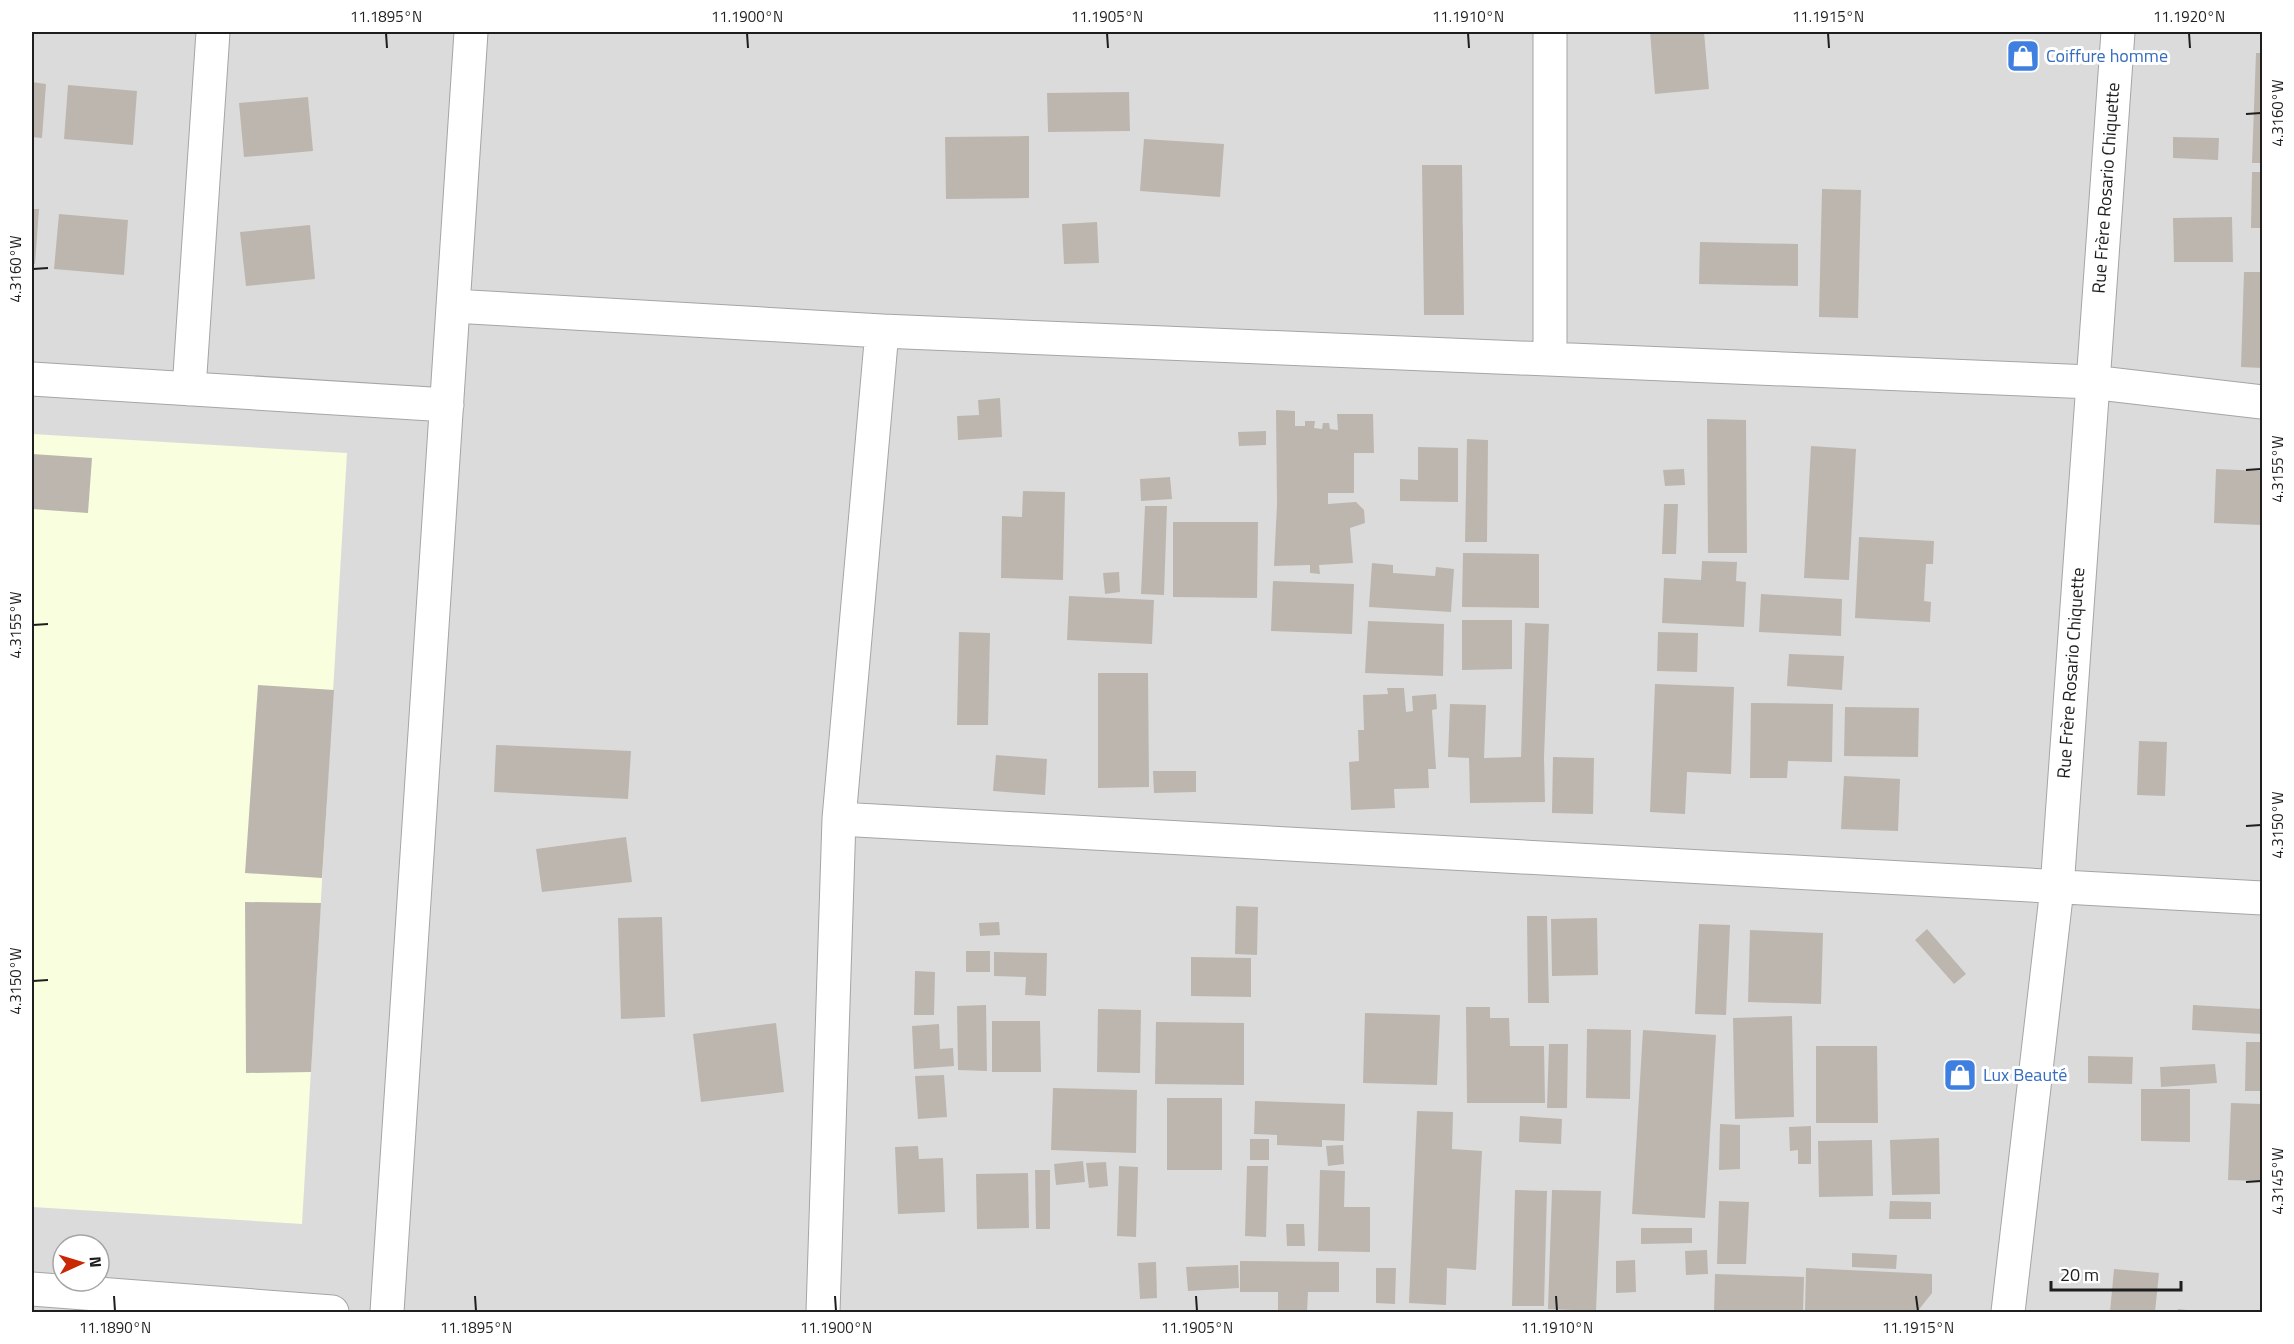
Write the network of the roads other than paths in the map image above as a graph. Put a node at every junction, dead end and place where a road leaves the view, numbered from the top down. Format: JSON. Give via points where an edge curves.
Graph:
{"nodes":[{"id":1,"x":213,"y":32,"type":"edge"},
{"id":2,"x":471,"y":32,"type":"edge"},
{"id":3,"x":1550,"y":32,"type":"edge"},
{"id":4,"x":2118,"y":32,"type":"edge"},
{"id":5,"x":453,"y":306,"type":"junction"},
{"id":6,"x":882,"y":330,"type":"junction"},
{"id":7,"x":1550,"y":358,"type":"junction"},
{"id":8,"x":32,"y":379,"type":"edge"},
{"id":9,"x":2091,"y":382,"type":"junction"},
{"id":10,"x":189,"y":389,"type":"junction"},
{"id":11,"x":2262,"y":402,"type":"edge"},
{"id":12,"x":447,"y":405,"type":"junction"},
{"id":13,"x":839,"y":819,"type":"junction"},
{"id":14,"x":2056,"y":888,"type":"junction"},
{"id":15,"x":2262,"y":898,"type":"edge"},
{"id":16,"x":32,"y":1289,"type":"edge"},
{"id":17,"x":332,"y":1312,"type":"edge"},
{"id":18,"x":387,"y":1312,"type":"edge"},
{"id":19,"x":823,"y":1312,"type":"edge"},
{"id":20,"x":2008,"y":1312,"type":"edge"}],
"edges":[{"from":1,"to":10,"type":"street"},
{"from":2,"to":5,"type":"street"},
{"from":3,"to":7,"type":"street"},
{"from":4,"to":9,"type":"street","name":"Rue Frère Rosario Chiquette"},
{"from":5,"to":6,"type":"street"},
{"from":5,"to":12,"type":"street"},
{"from":6,"to":7,"type":"street"},
{"from":6,"to":13,"type":"street"},
{"from":7,"to":9,"type":"street"},
{"from":8,"to":10,"type":"street"},
{"from":9,"to":11,"type":"street"},
{"from":9,"to":14,"type":"street","name":"Rue Frère Rosario Chiquette"},
{"from":10,"to":12,"type":"street"},
{"from":12,"to":18,"type":"street"},
{"from":13,"to":14,"type":"street"},
{"from":13,"to":19,"type":"street"},
{"from":14,"to":15,"type":"street"},
{"from":14,"to":20,"type":"street","name":"Rue Frère Rosario Chiquette"},
{"from":16,"to":17,"type":"street"}]}
